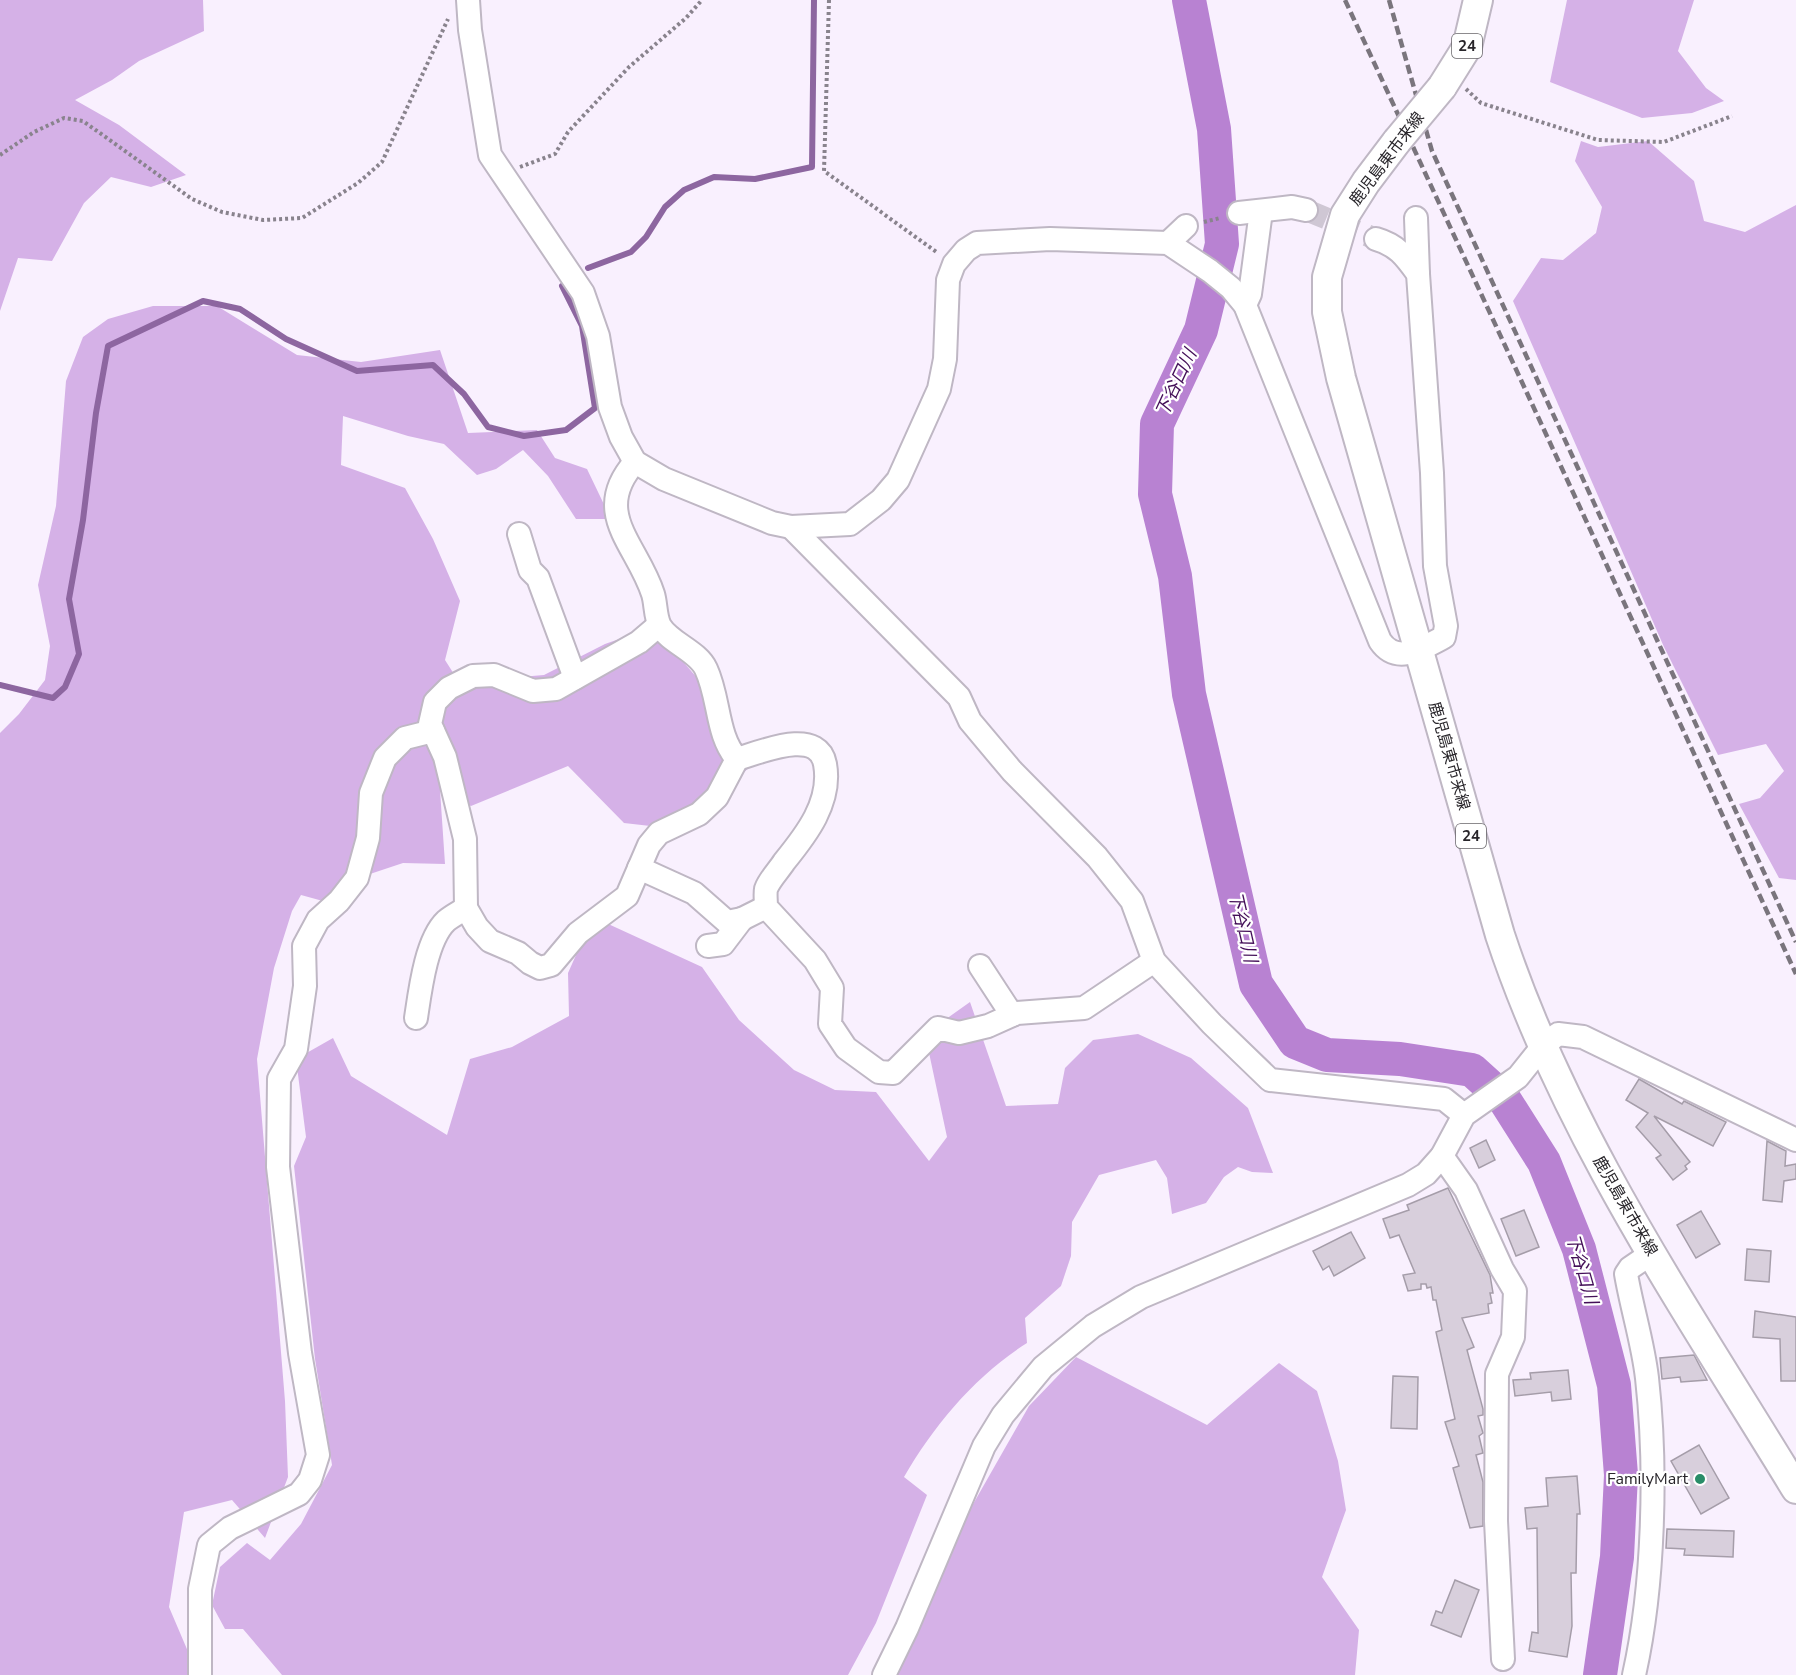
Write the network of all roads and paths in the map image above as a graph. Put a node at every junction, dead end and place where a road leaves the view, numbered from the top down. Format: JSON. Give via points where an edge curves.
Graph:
{"nodes":[{"id":1,"x":702,"y":0,"type":"edge"},
{"id":2,"x":829,"y":0,"type":"edge"},
{"id":3,"x":1478,"y":0,"type":"edge"},
{"id":4,"x":460,"y":5,"type":"edge"},
{"id":5,"x":1446,"y":81,"type":"junction"},
{"id":6,"x":1732,"y":116,"type":"dead end"},
{"id":7,"x":0,"y":155,"type":"edge"},
{"id":8,"x":502,"y":174,"type":"junction"},
{"id":9,"x":1306,"y":210,"type":"tunnel mouth"},
{"id":10,"x":1250,"y":212,"type":"junction"},
{"id":11,"x":1416,"y":218,"type":"dead end"},
{"id":12,"x":1186,"y":226,"type":"joint"},
{"id":13,"x":1376,"y":239,"type":"tunnel mouth"},
{"id":14,"x":1177,"y":249,"type":"junction"},
{"id":15,"x":954,"y":264,"type":"junction"},
{"id":16,"x":1418,"y":274,"type":"junction"},
{"id":17,"x":1238,"y":296,"type":"junction"},
{"id":18,"x":635,"y":462,"type":"junction"},
{"id":19,"x":791,"y":527,"type":"junction"},
{"id":20,"x":519,"y":534,"type":"dead end"},
{"id":21,"x":660,"y":625,"type":"junction"},
{"id":22,"x":1419,"y":651,"type":"junction"},
{"id":23,"x":575,"y":678,"type":"junction"},
{"id":24,"x":433,"y":731,"type":"junction"},
{"id":25,"x":737,"y":759,"type":"junction"},
{"id":26,"x":639,"y":868,"type":"junction"},
{"id":27,"x":766,"y":907,"type":"junction"},
{"id":28,"x":466,"y":908,"type":"junction"},
{"id":29,"x":742,"y":920,"type":"junction"},
{"id":30,"x":708,"y":946,"type":"dead end"},
{"id":31,"x":1154,"y":961,"type":"junction"},
{"id":32,"x":980,"y":966,"type":"dead end"},
{"id":33,"x":1012,"y":1016,"type":"junction"},
{"id":34,"x":416,"y":1018,"type":"dead end"},
{"id":35,"x":1542,"y":1047,"type":"junction"},
{"id":36,"x":1471,"y":1109,"type":"junction"},
{"id":37,"x":1796,"y":1140,"type":"edge"},
{"id":38,"x":1442,"y":1156,"type":"junction"},
{"id":39,"x":1652,"y":1253,"type":"junction"},
{"id":40,"x":1796,"y":1489,"type":"edge"},
{"id":41,"x":1503,"y":1659,"type":"dead end"},
{"id":42,"x":200,"y":1675,"type":"edge"},
{"id":43,"x":884,"y":1675,"type":"edge"},
{"id":44,"x":1634,"y":1675,"type":"edge"}],
"edges":[{"from":1,"to":8,"type":"path","via":[[629,67],[568,132],[555,154]]},
{"from":2,"to":15,"type":"path","via":[[824,171]]},
{"from":3,"to":5,"type":"main road","name":"鹿児島東市来線","number":"24","via":[[1467,47]]},
{"from":4,"to":7,"type":"path","via":[[382,162],[358,183],[302,218],[263,220],[222,212],[192,199],[82,122],[64,118]]},
{"from":4,"to":8,"type":"street","via":[[470,30],[490,156]]},
{"from":5,"to":6,"type":"path","via":[[1481,103],[1598,140],[1664,142]]},
{"from":5,"to":22,"type":"main road","name":"鹿児島東市来線","number":"24","bridge":true,"via":[[1366,182],[1345,215],[1327,277],[1327,312],[1341,378]]},
{"from":8,"to":18,"type":"street","via":[[583,293],[598,336],[610,407]]},
{"from":9,"to":10,"type":"street","via":[[1292,207]]},
{"from":10,"to":12,"type":"path"},
{"from":10,"to":17,"type":"street","via":[[1250,294]]},
{"from":11,"to":16,"type":"street"},
{"from":12,"to":14,"type":"street"},
{"from":13,"to":16,"type":"street","via":[[1392,244]]},
{"from":14,"to":15,"type":"street","via":[[1050,239],[996,240],[977,243]]},
{"from":14,"to":17,"type":"street"},
{"from":15,"to":19,"type":"street","via":[[948,280],[945,359],[939,389],[898,480],[881,500],[850,524]]},
{"from":16,"to":22,"type":"street","via":[[1436,584],[1446,626],[1444,638]]},
{"from":17,"to":22,"type":"street","via":[[1380,641],[1395,654]]},
{"from":18,"to":19,"type":"street","via":[[664,479]]},
{"from":18,"to":21,"type":"street","via":[[621,477],[615,496],[616,518],[653,594]]},
{"from":19,"to":31,"type":"street","via":[[959,697],[970,721],[1012,771],[1096,857],[1132,901]]},
{"from":20,"to":23,"type":"street"},
{"from":21,"to":23,"type":"street","via":[[639,642]]},
{"from":21,"to":25,"type":"street","via":[[705,667],[726,746]]},
{"from":22,"to":35,"type":"main road","name":"鹿児島東市来線","number":"24","via":[[1500,935]]},
{"from":23,"to":24,"type":"street","via":[[556,689],[533,691],[494,675],[473,676],[449,688],[435,702],[430,723]]},
{"from":24,"to":28,"type":"street","via":[[445,757],[465,839]]},
{"from":24,"to":42,"type":"street","via":[[405,738],[386,758],[371,793],[368,838],[357,878],[318,920],[304,946],[305,986],[296,1049],[279,1079],[278,1167],[300,1353],[318,1455],[310,1479],[299,1494],[230,1528],[209,1545],[200,1589]]},
{"from":25,"to":26,"type":"street","via":[[717,797],[699,814],[659,833]]},
{"from":25,"to":27,"type":"street","via":[[777,747],[807,744],[823,754],[822,803],[808,833],[766,888]]},
{"from":26,"to":28,"type":"street","via":[[627,896],[578,933],[551,965],[540,968],[490,941]]},
{"from":26,"to":29,"type":"street","via":[[694,893],[727,922]]},
{"from":27,"to":29,"type":"street"},
{"from":27,"to":33,"type":"street","via":[[816,960],[832,988],[830,1024],[846,1048],[879,1072],[893,1074],[938,1028],[959,1033]]},
{"from":28,"to":34,"type":"street","via":[[445,922],[433,943]]},
{"from":29,"to":30,"type":"street","via":[[723,944]]},
{"from":31,"to":33,"type":"street","via":[[1084,1008]]},
{"from":31,"to":36,"type":"street","via":[[1270,1080],[1444,1099]]},
{"from":32,"to":33,"type":"street"},
{"from":35,"to":36,"type":"street","via":[[1518,1077]]},
{"from":35,"to":37,"type":"street","via":[[1558,1034],[1583,1037]]},
{"from":35,"to":39,"type":"main road","name":"鹿児島東市来線","number":"24","via":[[1589,1143]]},
{"from":36,"to":38,"type":"street"},
{"from":38,"to":41,"type":"street","via":[[1466,1190],[1515,1291],[1513,1338],[1497,1374],[1496,1530]]},
{"from":38,"to":43,"type":"street","via":[[1426,1174],[1408,1185],[1141,1297],[1093,1326],[1043,1367],[1009,1407],[984,1446]]},
{"from":39,"to":40,"type":"main road","name":"鹿児島東市来線","number":"24"},
{"from":39,"to":44,"type":"street","via":[[1626,1274],[1647,1376],[1651,1432],[1649,1567]]}]}
